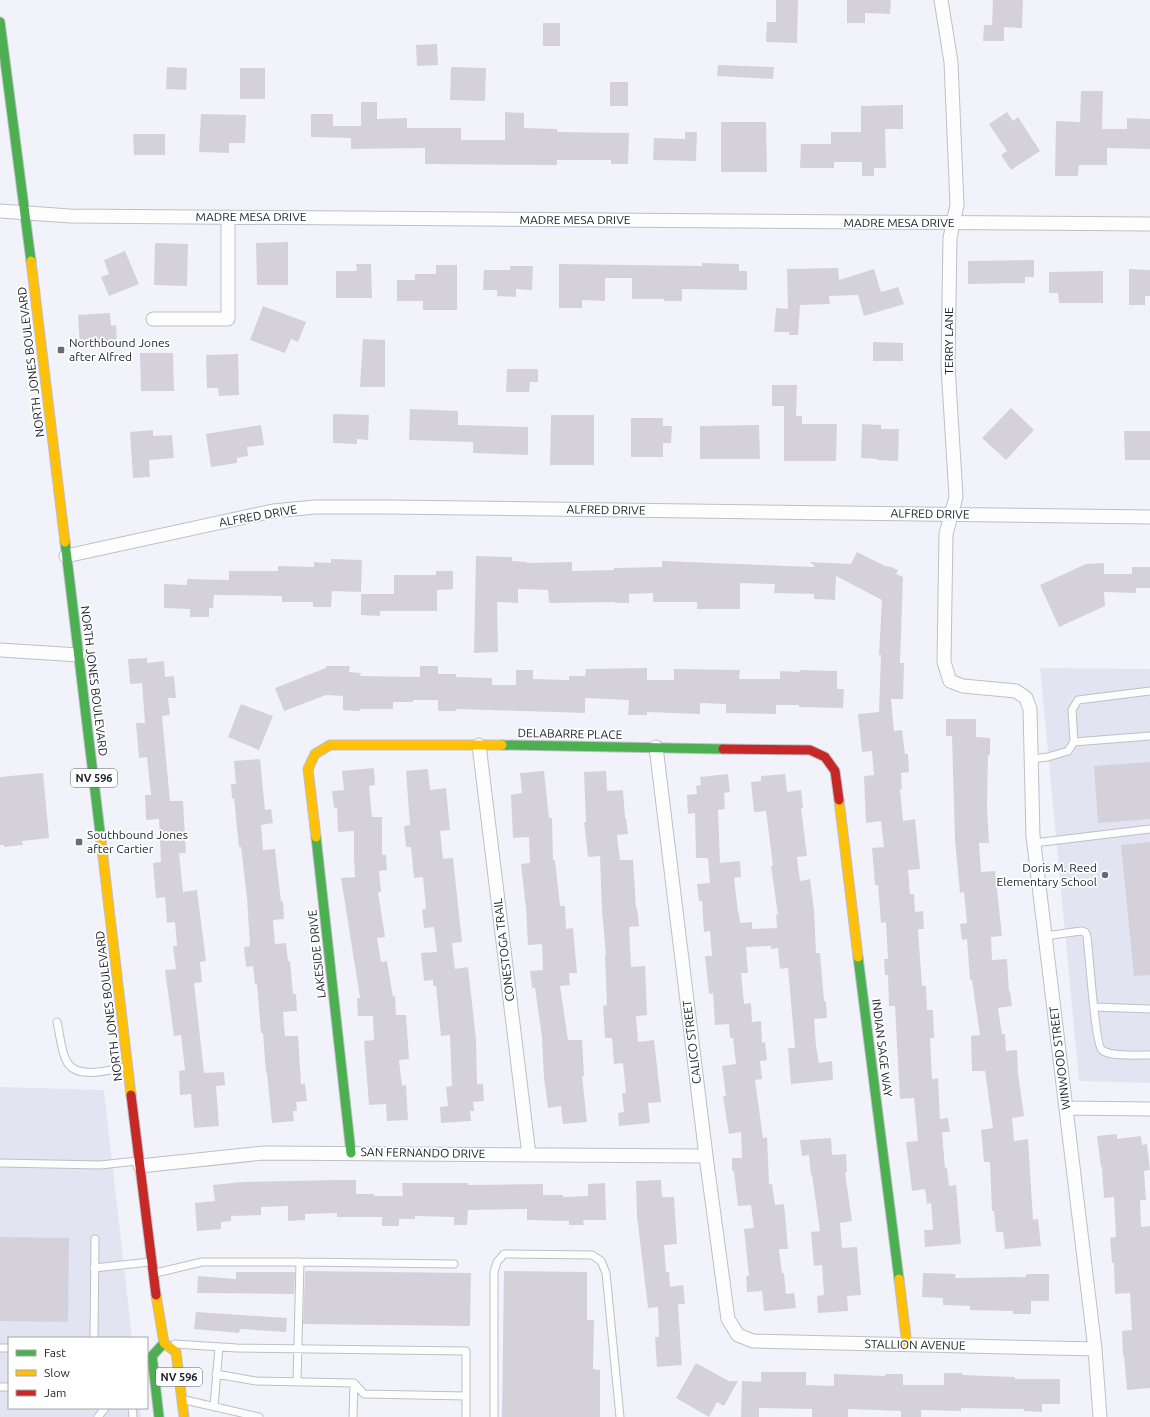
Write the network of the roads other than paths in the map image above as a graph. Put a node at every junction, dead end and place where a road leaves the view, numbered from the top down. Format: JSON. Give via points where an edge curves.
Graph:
{"nodes":[{"id":1,"x":941,"y":0,"type":"edge"},
{"id":2,"x":0,"y":22,"type":"edge"},
{"id":3,"x":0,"y":211,"type":"edge"},
{"id":4,"x":25,"y":212,"type":"junction"},
{"id":5,"x":228,"y":217,"type":"junction"},
{"id":6,"x":953,"y":223,"type":"junction"},
{"id":7,"x":1150,"y":224,"type":"edge"},
{"id":8,"x":154,"y":319,"type":"dead end"},
{"id":9,"x":951,"y":514,"type":"junction"},
{"id":10,"x":1150,"y":517,"type":"edge"},
{"id":11,"x":66,"y":556,"type":"junction"},
{"id":12,"x":0,"y":650,"type":"edge"},
{"id":13,"x":79,"y":655,"type":"junction"},
{"id":14,"x":1150,"y":691,"type":"edge"},
{"id":15,"x":1026,"y":698,"type":"joint"},
{"id":16,"x":1150,"y":736,"type":"edge"},
{"id":17,"x":1074,"y":742,"type":"junction"},
{"id":18,"x":479,"y":745,"type":"junction"},
{"id":19,"x":656,"y":747,"type":"junction"},
{"id":20,"x":315,"y":754,"type":"joint"},
{"id":21,"x":826,"y":757,"type":"joint"},
{"id":22,"x":1031,"y":758,"type":"junction"},
{"id":23,"x":1150,"y":829,"type":"edge"},
{"id":24,"x":1034,"y":843,"type":"junction"},
{"id":25,"x":1045,"y":936,"type":"junction"},
{"id":26,"x":1094,"y":1007,"type":"junction"},
{"id":27,"x":1150,"y":1009,"type":"edge"},
{"id":28,"x":58,"y":1022,"type":"dead end"},
{"id":29,"x":1150,"y":1055,"type":"edge"},
{"id":30,"x":128,"y":1067,"type":"junction"},
{"id":31,"x":1066,"y":1108,"type":"junction"},
{"id":32,"x":1150,"y":1109,"type":"edge"},
{"id":33,"x":351,"y":1153,"type":"junction"},
{"id":34,"x":529,"y":1155,"type":"junction"},
{"id":35,"x":706,"y":1156,"type":"junction"},
{"id":36,"x":0,"y":1163,"type":"edge"},
{"id":37,"x":140,"y":1163,"type":"junction"},
{"id":38,"x":95,"y":1239,"type":"dead end"},
{"id":39,"x":152,"y":1261,"type":"junction"},
{"id":40,"x":300,"y":1262,"type":"junction"},
{"id":41,"x":454,"y":1264,"type":"dead end"},
{"id":42,"x":94,"y":1268,"type":"junction"},
{"id":43,"x":154,"y":1273,"type":"junction"},
{"id":44,"x":738,"y":1334,"type":"joint"},
{"id":45,"x":94,"y":1337,"type":"edge"},
{"id":46,"x":164,"y":1343,"type":"junction"},
{"id":47,"x":153,"y":1345,"type":"dead end"},
{"id":48,"x":907,"y":1345,"type":"junction"},
{"id":49,"x":219,"y":1347,"type":"junction"},
{"id":50,"x":1095,"y":1348,"type":"junction"},
{"id":51,"x":297,"y":1349,"type":"junction"},
{"id":52,"x":216,"y":1374,"type":"junction"},
{"id":53,"x":297,"y":1382,"type":"junction"},
{"id":54,"x":354,"y":1383,"type":"junction"},
{"id":55,"x":466,"y":1396,"type":"junction"},
{"id":56,"x":182,"y":1399,"type":"junction"},
{"id":57,"x":214,"y":1406,"type":"junction"},
{"id":58,"x":104,"y":1409,"type":"edge"},
{"id":59,"x":98,"y":1417,"type":"edge"},
{"id":60,"x":159,"y":1417,"type":"edge"},
{"id":61,"x":184,"y":1417,"type":"edge"},
{"id":62,"x":259,"y":1417,"type":"edge"},
{"id":63,"x":353,"y":1417,"type":"edge"},
{"id":64,"x":466,"y":1417,"type":"edge"},
{"id":65,"x":494,"y":1417,"type":"edge"},
{"id":66,"x":620,"y":1417,"type":"edge"},
{"id":67,"x":1100,"y":1417,"type":"edge"}],
"edges":[{"from":1,"to":6,"type":"street","name":"TERRY LANE","via":[[951,62],[957,205]]},
{"from":2,"to":4,"type":"street","name":"NORTH JONES BOULEVARD","number":"NV 596"},
{"from":3,"to":4,"type":"street","name":"MADRE MESA DRIVE"},
{"from":4,"to":5,"type":"street","name":"MADRE MESA DRIVE","via":[[70,216]]},
{"from":4,"to":11,"type":"street","name":"NORTH JONES BOULEVARD","number":"NV 596"},
{"from":5,"to":6,"type":"street","name":"MADRE MESA DRIVE"},
{"from":5,"to":8,"type":"street","via":[[228,319]]},
{"from":6,"to":7,"type":"street","name":"MADRE MESA DRIVE"},
{"from":6,"to":9,"type":"street","name":"TERRY LANE","via":[[950,238],[948,366],[956,497]]},
{"from":9,"to":10,"type":"street","name":"ALFRED DRIVE"},
{"from":9,"to":11,"type":"street","name":"ALFRED DRIVE","via":[[315,507],[273,511]]},
{"from":9,"to":15,"type":"street","name":"TERRY LANE","via":[[946,534],[944,662],[950,681],[963,686],[1016,691]]},
{"from":11,"to":13,"type":"street","name":"NORTH JONES BOULEVARD","number":"NV 596"},
{"from":12,"to":13,"type":"street"},
{"from":13,"to":30,"type":"street","name":"NORTH JONES BOULEVARD","number":"NV 596"},
{"from":14,"to":17,"type":"lane","via":[[1078,700],[1072,710]]},
{"from":15,"to":22,"type":"street","name":"WINWOOD STREET","via":[[1030,709]]},
{"from":16,"to":17,"type":"lane"},
{"from":17,"to":22,"type":"lane","via":[[1068,751],[1048,757]]},
{"from":18,"to":19,"type":"street","name":"DELABARRE PLACE"},
{"from":18,"to":20,"type":"street","name":"DELABARRE PLACE","via":[[330,745]]},
{"from":18,"to":34,"type":"street","name":"CONESTOGA TRAIL"},
{"from":19,"to":21,"type":"street","name":"DELABARRE PLACE","via":[[810,750]]},
{"from":19,"to":35,"type":"street","name":"CALICO STREET"},
{"from":20,"to":33,"type":"street","name":"LAKESIDE DRIVE","via":[[308,770]]},
{"from":21,"to":48,"type":"street","name":"INDIAN SAGE WAY","via":[[835,771]]},
{"from":22,"to":24,"type":"street","name":"WINWOOD STREET"},
{"from":23,"to":24,"type":"lane"},
{"from":24,"to":25,"type":"street","name":"WINWOOD STREET"},
{"from":25,"to":26,"type":"lane","via":[[1085,932]]},
{"from":25,"to":31,"type":"street","name":"WINWOOD STREET"},
{"from":26,"to":27,"type":"lane"},
{"from":26,"to":29,"type":"lane","via":[[1096,1031],[1102,1050],[1112,1054]]},
{"from":28,"to":30,"type":"lane","via":[[66,1062],[74,1070],[88,1073]]},
{"from":30,"to":37,"type":"street","name":"NORTH JONES BOULEVARD","number":"NV 596"},
{"from":31,"to":32,"type":"street"},
{"from":31,"to":50,"type":"street","name":"WINWOOD STREET"},
{"from":33,"to":34,"type":"street","name":"SAN FERNANDO DRIVE"},
{"from":33,"to":37,"type":"street","name":"SAN FERNANDO DRIVE","via":[[264,1153]]},
{"from":34,"to":35,"type":"street","name":"SAN FERNANDO DRIVE"},
{"from":35,"to":44,"type":"street","name":"CALICO STREET","via":[[728,1319]]},
{"from":36,"to":37,"type":"lane"},
{"from":37,"to":39,"type":"street","name":"NORTH JONES BOULEVARD","number":"NV 596"},
{"from":38,"to":42,"type":"lane"},
{"from":39,"to":42,"type":"lane"},
{"from":39,"to":43,"type":"street","name":"NORTH JONES BOULEVARD","number":"NV 596"},
{"from":40,"to":41,"type":"lane"},
{"from":40,"to":43,"type":"lane","via":[[202,1262]]},
{"from":40,"to":51,"type":"lane"},
{"from":42,"to":45,"type":"lane"},
{"from":43,"to":46,"type":"street","name":"NORTH JONES BOULEVARD","number":"NV 596"},
{"from":44,"to":48,"type":"street","name":"STALLION AVENUE","via":[[753,1341]]},
{"from":46,"to":47,"type":"lane"},
{"from":46,"to":49,"type":"lane"},
{"from":46,"to":56,"type":"street","number":"NV 596","via":[[176,1352]]},
{"from":46,"to":60,"type":"street","number":"NV 596","via":[[152,1356],[155,1405]]},
{"from":48,"to":50,"type":"street","name":"STALLION AVENUE"},
{"from":49,"to":51,"type":"lane"},
{"from":49,"to":52,"type":"lane"},
{"from":50,"to":67,"type":"street","name":"WINWOOD STREET"},
{"from":51,"to":53,"type":"lane"},
{"from":51,"to":55,"type":"lane","via":[[466,1351]]},
{"from":52,"to":53,"type":"lane","via":[[256,1381]]},
{"from":52,"to":57,"type":"lane"},
{"from":53,"to":54,"type":"lane"},
{"from":54,"to":55,"type":"lane","via":[[364,1394]]},
{"from":54,"to":63,"type":"lane"},
{"from":55,"to":64,"type":"lane"},
{"from":56,"to":57,"type":"lane"},
{"from":56,"to":61,"type":"street","number":"NV 596"},
{"from":57,"to":62,"type":"lane"},
{"from":58,"to":59,"type":"lane"},
{"from":65,"to":66,"type":"lane","via":[[494,1272],[497,1262],[504,1254],[592,1255],[602,1261],[606,1273]]}]}
